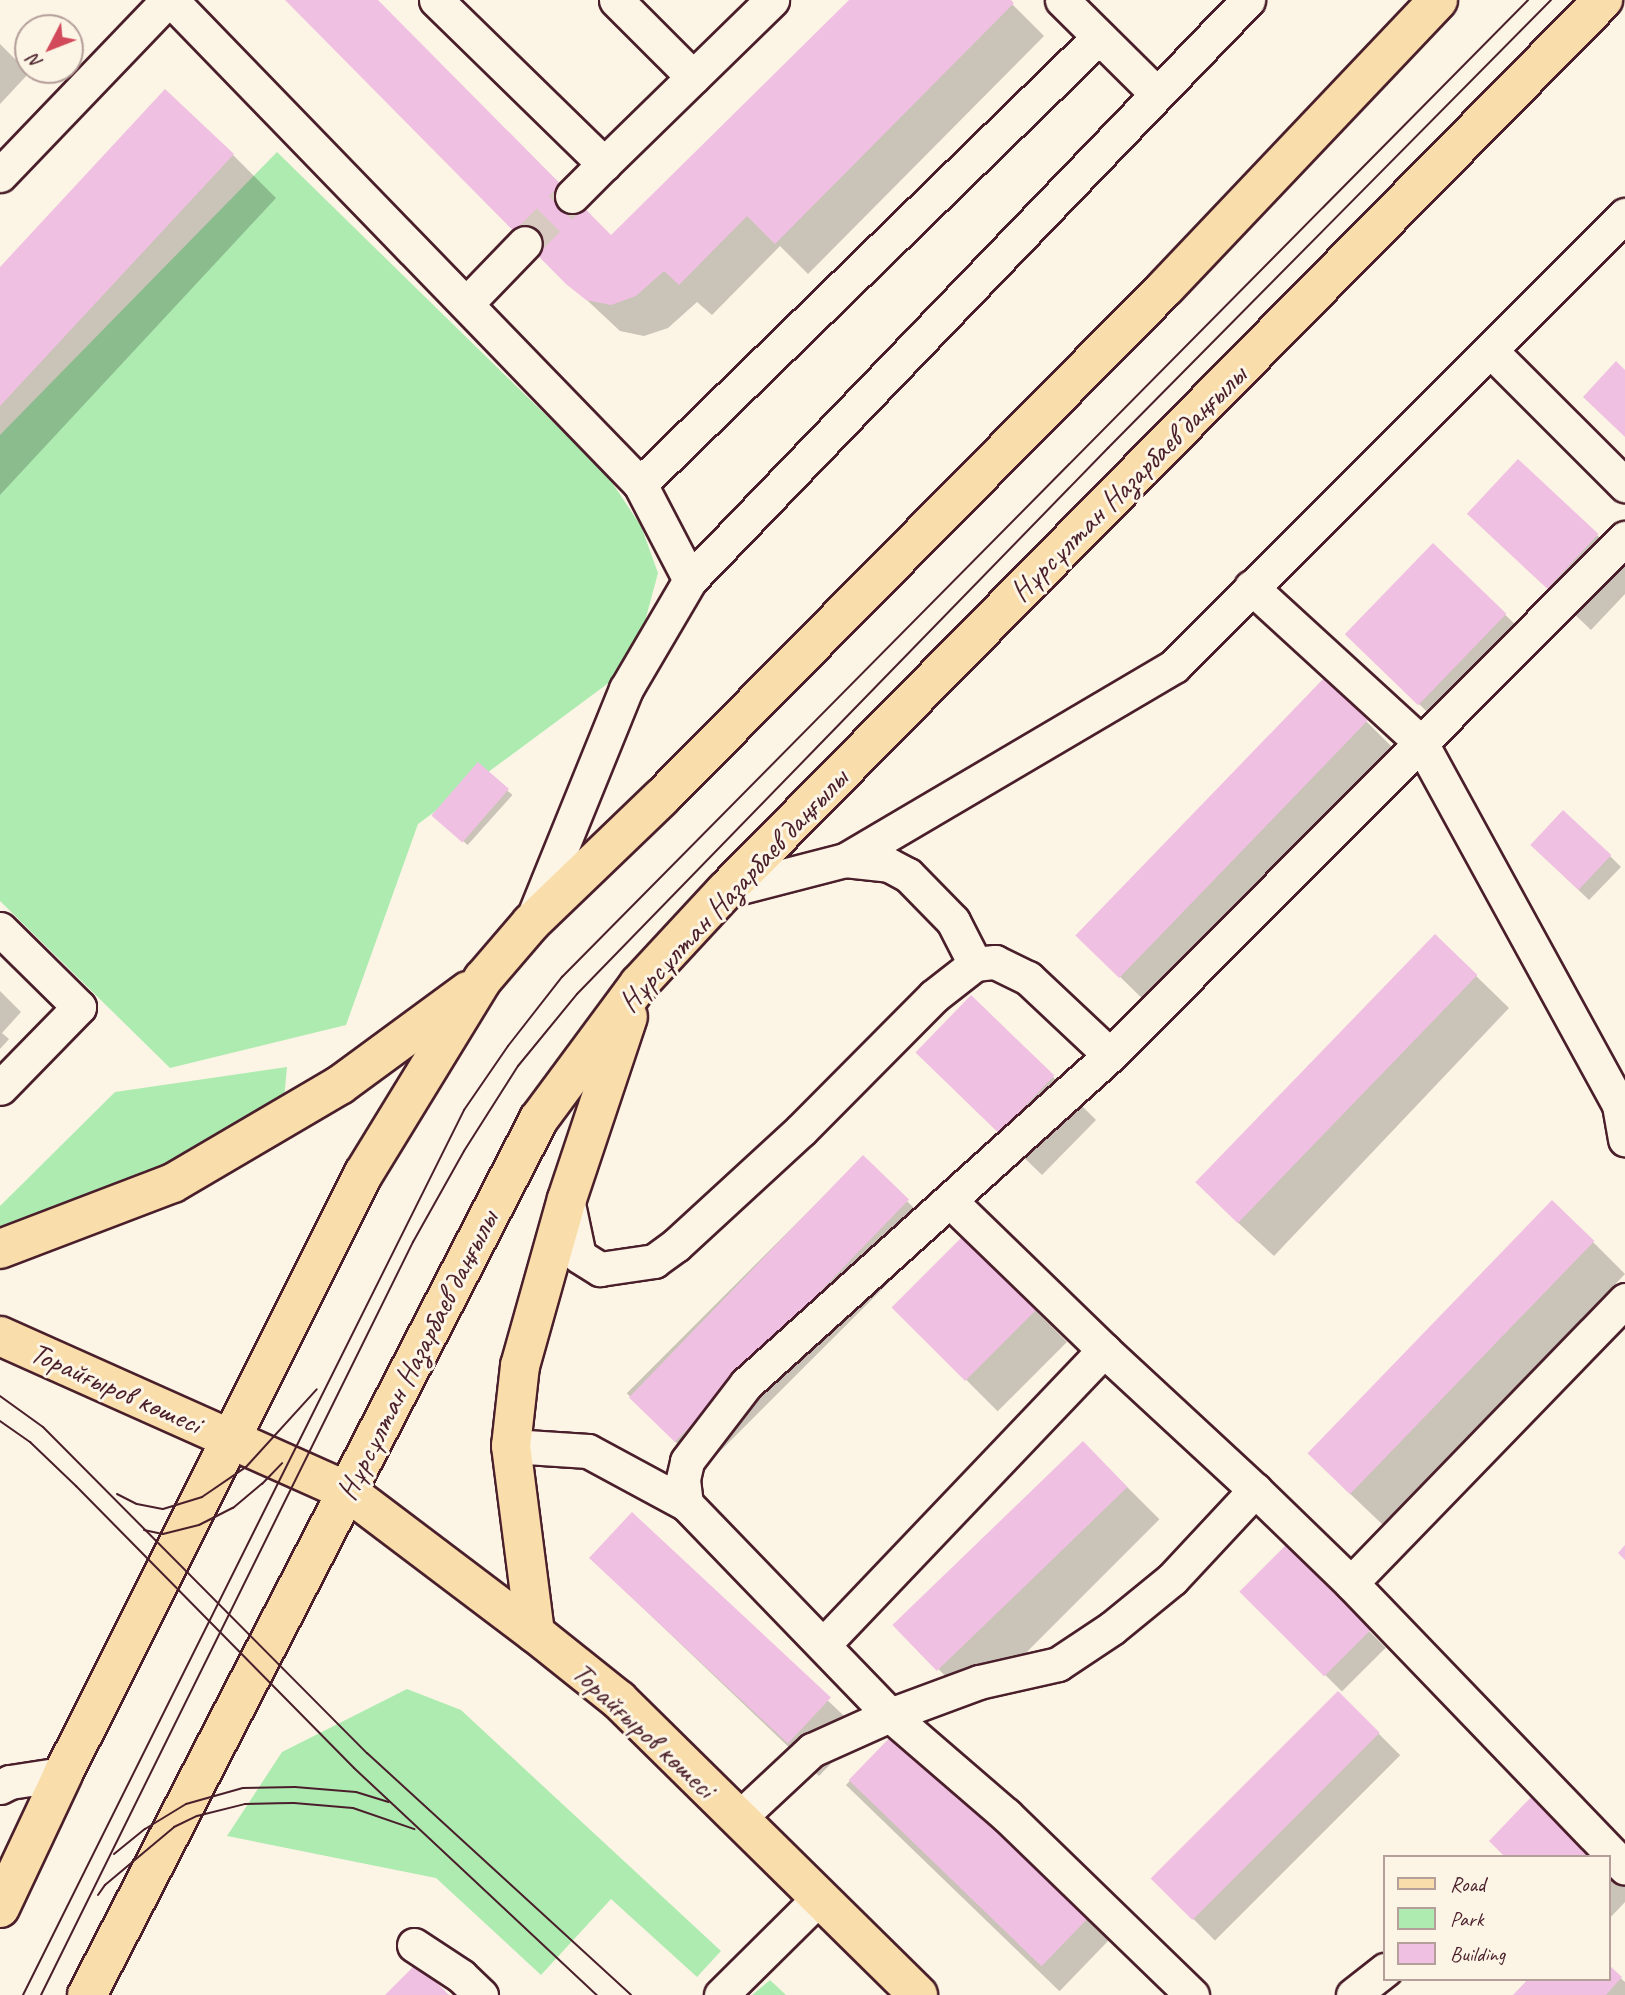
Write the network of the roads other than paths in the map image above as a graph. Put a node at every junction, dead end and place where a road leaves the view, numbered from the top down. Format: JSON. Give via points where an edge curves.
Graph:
{"nodes":[{"id":1,"x":170,"y":0,"type":"edge"},
{"id":2,"x":436,"y":0,"type":"edge"},
{"id":3,"x":616,"y":0,"type":"edge"},
{"id":4,"x":772,"y":0,"type":"edge"},
{"id":5,"x":1062,"y":0,"type":"edge"},
{"id":6,"x":1248,"y":0,"type":"edge"},
{"id":7,"x":1438,"y":0,"type":"edge"},
{"id":8,"x":1603,"y":0,"type":"edge"},
{"id":9,"x":1099,"y":37,"type":"junction"},
{"id":10,"x":693,"y":77,"type":"junction"},
{"id":11,"x":1156,"y":93,"type":"junction"},
{"id":12,"x":604,"y":164,"type":"junction"},
{"id":13,"x":0,"y":175,"type":"edge"},
{"id":14,"x":572,"y":196,"type":"tunnel mouth"},
{"id":15,"x":1625,"y":215,"type":"edge"},
{"id":16,"x":525,"y":243,"type":"tunnel mouth"},
{"id":17,"x":467,"y":303,"type":"junction"},
{"id":18,"x":1491,"y":351,"type":"junction"},
{"id":19,"x":640,"y":484,"type":"junction"},
{"id":20,"x":1625,"y":485,"type":"edge"},
{"id":21,"x":1625,"y":538,"type":"edge"},
{"id":22,"x":690,"y":580,"type":"junction"},
{"id":23,"x":1251,"y":587,"type":"junction"},
{"id":24,"x":1421,"y":743,"type":"junction"},
{"id":25,"x":845,"y":860,"type":"junction"},
{"id":26,"x":725,"y":891,"type":"junction"},
{"id":27,"x":531,"y":923,"type":"junction"},
{"id":28,"x":0,"y":929,"type":"edge"},
{"id":29,"x":975,"y":964,"type":"junction"},
{"id":30,"x":484,"y":979,"type":"junction"},
{"id":31,"x":639,"y":984,"type":"junction"},
{"id":32,"x":1110,"y":1055,"type":"junction"},
{"id":33,"x":0,"y":1088,"type":"edge"},
{"id":34,"x":1622,"y":1102,"type":"edge"},
{"id":35,"x":1625,"y":1139,"type":"edge"},
{"id":36,"x":567,"y":1199,"type":"junction"},
{"id":37,"x":950,"y":1200,"type":"junction"},
{"id":38,"x":0,"y":1250,"type":"edge"},
{"id":39,"x":1625,"y":1300,"type":"edge"},
{"id":40,"x":0,"y":1336,"type":"edge"},
{"id":41,"x":1104,"y":1350,"type":"junction"},
{"id":42,"x":231,"y":1439,"type":"junction"},
{"id":43,"x":511,"y":1446,"type":"junction"},
{"id":44,"x":1255,"y":1490,"type":"junction"},
{"id":45,"x":347,"y":1491,"type":"junction"},
{"id":46,"x":686,"y":1504,"type":"junction"},
{"id":47,"x":1351,"y":1583,"type":"junction"},
{"id":48,"x":536,"y":1633,"type":"junction"},
{"id":49,"x":824,"y":1644,"type":"junction"},
{"id":50,"x":890,"y":1715,"type":"junction"},
{"id":51,"x":63,"y":1774,"type":"junction"},
{"id":52,"x":0,"y":1787,"type":"edge"},
{"id":53,"x":739,"y":1818,"type":"junction"},
{"id":54,"x":1625,"y":1868,"type":"edge"},
{"id":55,"x":819,"y":1898,"type":"junction"},
{"id":56,"x":0,"y":1908,"type":"edge"},
{"id":57,"x":414,"y":1945,"type":"dead end"},
{"id":58,"x":1384,"y":1971,"type":"edge"},
{"id":59,"x":87,"y":1995,"type":"edge"},
{"id":60,"x":481,"y":1995,"type":"edge"},
{"id":61,"x":721,"y":1995,"type":"edge"},
{"id":62,"x":918,"y":1995,"type":"edge"},
{"id":63,"x":1192,"y":1995,"type":"edge"},
{"id":64,"x":1353,"y":1995,"type":"edge"}],
"edges":[{"from":1,"to":13,"type":"lane"},
{"from":1,"to":17,"type":"lane"},
{"from":2,"to":12,"type":"lane"},
{"from":3,"to":10,"type":"lane"},
{"from":4,"to":10,"type":"lane"},
{"from":5,"to":9,"type":"lane"},
{"from":6,"to":11,"type":"lane"},
{"from":7,"to":27,"type":"main road","via":[[1137,316],[661,798]]},
{"from":8,"to":26,"type":"main road","name":"Нұрсұлтан Назарбаев даңғылы"},
{"from":9,"to":11,"type":"lane"},
{"from":9,"to":19,"type":"lane"},
{"from":10,"to":12,"type":"lane"},
{"from":11,"to":22,"type":"lane"},
{"from":12,"to":14,"type":"lane"},
{"from":15,"to":18,"type":"lane"},
{"from":16,"to":17,"type":"lane"},
{"from":17,"to":19,"type":"lane"},
{"from":18,"to":20,"type":"lane"},
{"from":18,"to":23,"type":"lane"},
{"from":19,"to":22,"type":"lane"},
{"from":21,"to":24,"type":"lane"},
{"from":22,"to":27,"type":"lane","via":[[626,689]]},
{"from":23,"to":24,"type":"lane"},
{"from":23,"to":25,"type":"lane","via":[[1174,666]]},
{"from":24,"to":32,"type":"lane"},
{"from":24,"to":34,"type":"lane"},
{"from":25,"to":26,"type":"lane"},
{"from":25,"to":29,"type":"lane","via":[[889,865],[908,875],[953,921]]},
{"from":26,"to":31,"type":"main road","name":"Нұрсұлтан Назарбаев даңғылы"},
{"from":27,"to":30,"type":"main road"},
{"from":28,"to":33,"type":"lane","via":[[79,1007]]},
{"from":29,"to":32,"type":"lane","via":[[995,962],[1028,978]]},
{"from":29,"to":36,"type":"lane","via":[[933,996],[801,1130],[677,1245],[653,1261],[600,1269],[579,1256]]},
{"from":30,"to":38,"type":"main road","via":[[340,1085],[173,1183]]},
{"from":30,"to":42,"type":"main road","via":[[364,1173]]},
{"from":31,"to":36,"type":"main road"},
{"from":31,"to":45,"type":"main road","name":"Нұрсұлтан Назарбаев даңғылы","via":[[539,1119]]},
{"from":32,"to":37,"type":"lane"},
{"from":34,"to":35,"type":"lane"},
{"from":36,"to":43,"type":"main road","via":[[520,1366]]},
{"from":37,"to":41,"type":"lane"},
{"from":37,"to":46,"type":"lane","via":[[746,1384],[687,1461],[683,1479]]},
{"from":39,"to":47,"type":"lane"},
{"from":40,"to":42,"type":"main road","name":"Торайғыров көшесі"},
{"from":41,"to":44,"type":"lane"},
{"from":41,"to":49,"type":"lane"},
{"from":42,"to":45,"type":"main road","name":"Торайғыров көшесі"},
{"from":42,"to":51,"type":"main road"},
{"from":43,"to":46,"type":"lane","via":[[588,1451]]},
{"from":43,"to":48,"type":"main road"},
{"from":44,"to":47,"type":"lane"},
{"from":44,"to":50,"type":"lane","via":[[1172,1579],[1058,1664],[979,1682]]},
{"from":45,"to":48,"type":"main road","name":"Торайғыров көшесі"},
{"from":45,"to":59,"type":"main road","name":"Нұрсұлтан Назарбаев даңғылы"},
{"from":46,"to":49,"type":"lane"},
{"from":47,"to":54,"type":"lane"},
{"from":48,"to":53,"type":"main road","name":"Торайғыров көшесі","via":[[619,1700]]},
{"from":49,"to":50,"type":"lane"},
{"from":50,"to":53,"type":"lane","via":[[812,1750]]},
{"from":50,"to":63,"type":"lane","via":[[1006,1815]]},
{"from":51,"to":52,"type":"lane"},
{"from":51,"to":56,"type":"main road"},
{"from":53,"to":55,"type":"main road","name":"Торайғыров көшесі"},
{"from":55,"to":61,"type":"lane"},
{"from":55,"to":62,"type":"main road","name":"Торайғыров көшесі"},
{"from":57,"to":60,"type":"lane"},
{"from":58,"to":64,"type":"lane"}]}
